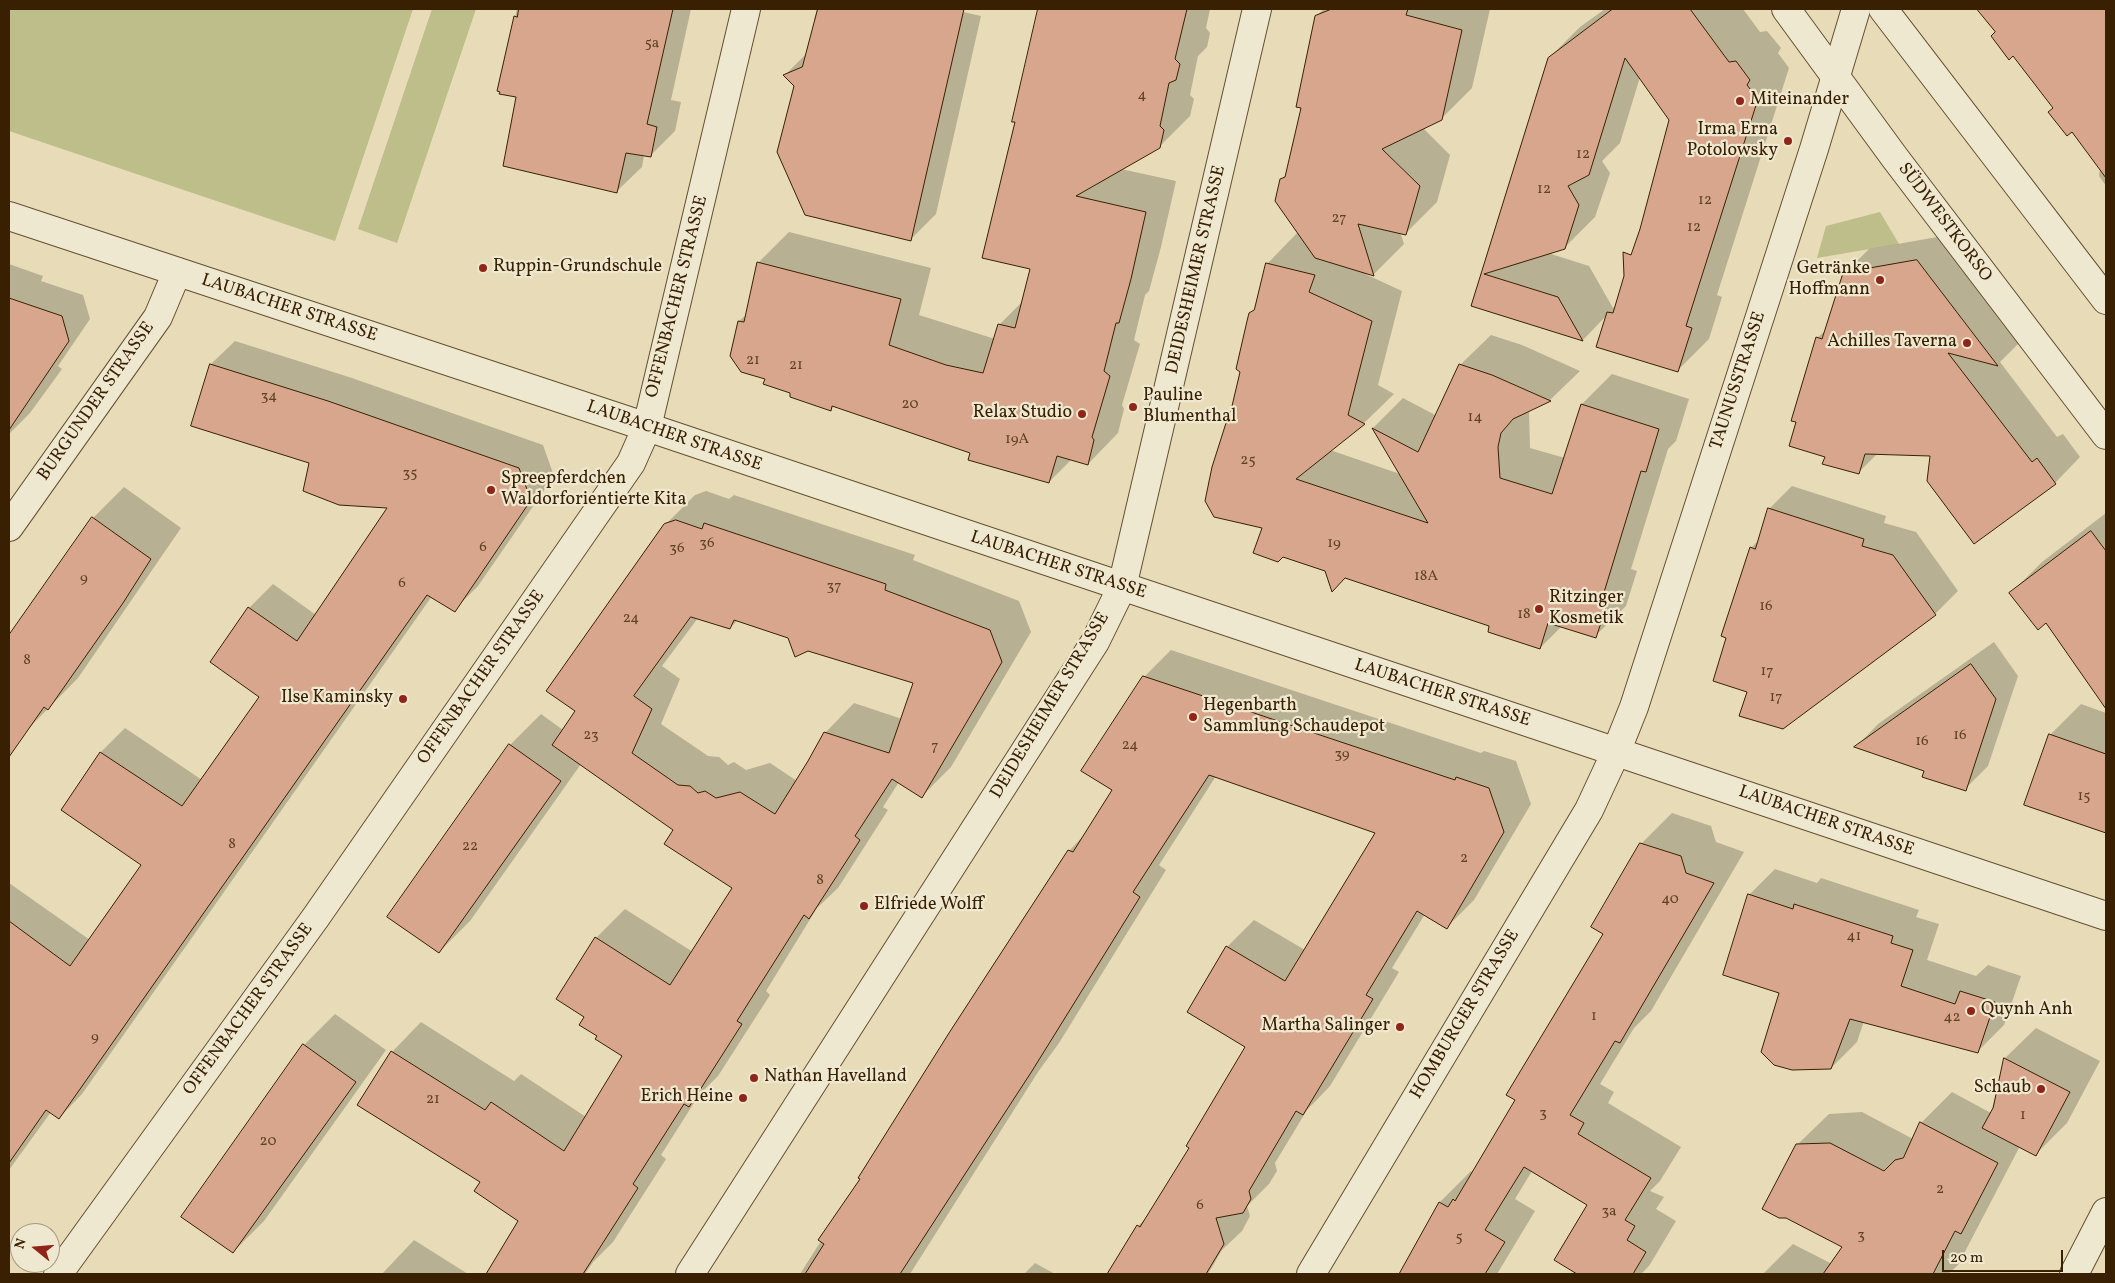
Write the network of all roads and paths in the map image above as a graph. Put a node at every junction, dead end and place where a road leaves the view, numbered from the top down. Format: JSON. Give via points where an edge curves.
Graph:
{"nodes":[{"id":1,"x":746,"y":9,"type":"edge"},
{"id":2,"x":1257,"y":9,"type":"edge"},
{"id":3,"x":1786,"y":9,"type":"edge"},
{"id":4,"x":1856,"y":9,"type":"edge"},
{"id":5,"x":1883,"y":9,"type":"edge"},
{"id":6,"x":1836,"y":77,"type":"junction"},
{"id":7,"x":9,"y":216,"type":"edge"},
{"id":8,"x":177,"y":272,"type":"junction"},
{"id":9,"x":2106,"y":300,"type":"edge"},
{"id":10,"x":647,"y":427,"type":"junction"},
{"id":11,"x":2106,"y":435,"type":"edge"},
{"id":12,"x":9,"y":527,"type":"edge"},
{"id":13,"x":1122,"y":587,"type":"junction"},
{"id":14,"x":1616,"y":752,"type":"junction"},
{"id":15,"x":2106,"y":916,"type":"edge"},
{"id":16,"x":2106,"y":1212,"type":"edge"},
{"id":17,"x":58,"y":1274,"type":"edge"},
{"id":18,"x":690,"y":1274,"type":"edge"},
{"id":19,"x":1311,"y":1274,"type":"edge"},
{"id":20,"x":2074,"y":1274,"type":"edge"}],
"edges":[{"from":1,"to":10,"type":"street","name":"OFFENBACHER STRASSE"},
{"from":2,"to":13,"type":"street","name":"DEIDESHEIMER STRASSE"},
{"from":3,"to":6,"type":"street","name":"SÜDWESTKORSO"},
{"from":4,"to":6,"type":"street","name":"TAUNUSSTRASSE"},
{"from":5,"to":9,"type":"street"},
{"from":6,"to":11,"type":"street","name":"SÜDWESTKORSO"},
{"from":6,"to":14,"type":"street","name":"TAUNUSSTRASSE","via":[[1634,707]]},
{"from":7,"to":8,"type":"street","name":"LAUBACHER STRASSE"},
{"from":8,"to":10,"type":"street","name":"LAUBACHER STRASSE"},
{"from":8,"to":12,"type":"street","name":"BURGUNDER STRASSE","via":[[158,317]]},
{"from":10,"to":13,"type":"street","name":"LAUBACHER STRASSE"},
{"from":10,"to":17,"type":"street","name":"OFFENBACHER STRASSE","via":[[631,463],[316,917]]},
{"from":13,"to":14,"type":"street","name":"LAUBACHER STRASSE"},
{"from":13,"to":18,"type":"street","name":"DEIDESHEIMER STRASSE","via":[[1095,642]]},
{"from":14,"to":15,"type":"street","name":"LAUBACHER STRASSE"},
{"from":14,"to":19,"type":"street","name":"HOMBURGER STRASSE","via":[[1589,810]]},
{"from":16,"to":20,"type":"street"}]}
